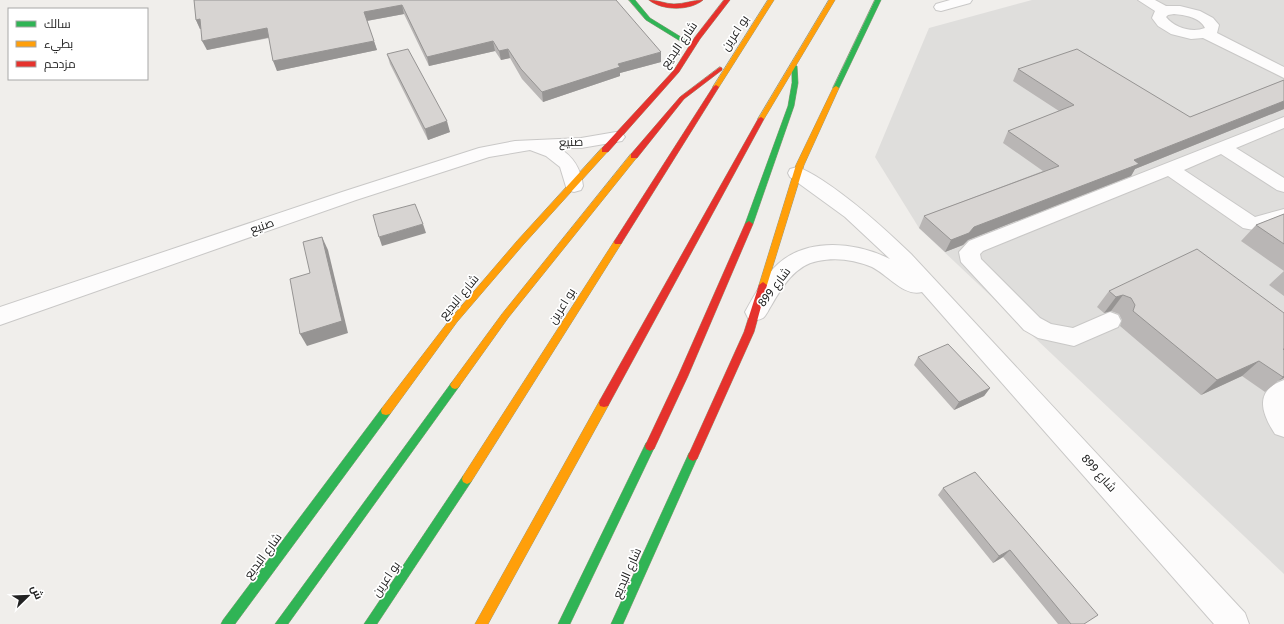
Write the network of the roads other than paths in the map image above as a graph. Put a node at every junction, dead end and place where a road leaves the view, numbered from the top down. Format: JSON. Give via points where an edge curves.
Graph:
{"nodes":[{"id":1,"x":632,"y":0,"type":"edge"},
{"id":2,"x":652,"y":0,"type":"edge"},
{"id":3,"x":700,"y":0,"type":"edge"},
{"id":4,"x":727,"y":0,"type":"edge"},
{"id":5,"x":770,"y":0,"type":"edge"},
{"id":6,"x":832,"y":0,"type":"edge"},
{"id":7,"x":878,"y":0,"type":"edge"},
{"id":8,"x":965,"y":0,"type":"edge"},
{"id":9,"x":1145,"y":0,"type":"edge"},
{"id":10,"x":941,"y":6,"type":"dead end"},
{"id":11,"x":1164,"y":11,"type":"junction"},
{"id":12,"x":1206,"y":33,"type":"junction"},
{"id":13,"x":692,"y":46,"type":"junction"},
{"id":14,"x":730,"y":62,"type":"junction"},
{"id":15,"x":794,"y":63,"type":"junction"},
{"id":16,"x":1284,"y":73,"type":"edge"},
{"id":17,"x":1284,"y":122,"type":"edge"},
{"id":18,"x":616,"y":137,"type":"junction"},
{"id":19,"x":526,"y":145,"type":"junction"},
{"id":20,"x":1222,"y":147,"type":"junction"},
{"id":21,"x":1170,"y":169,"type":"junction"},
{"id":22,"x":797,"y":173,"type":"junction"},
{"id":23,"x":574,"y":186,"type":"junction"},
{"id":24,"x":1284,"y":186,"type":"edge"},
{"id":25,"x":1284,"y":216,"type":"edge"},
{"id":26,"x":756,"y":313,"type":"junction"},
{"id":27,"x":0,"y":316,"type":"edge"},
{"id":28,"x":1110,"y":321,"type":"dead end"},
{"id":29,"x":963,"y":323,"type":"junction"},
{"id":30,"x":1284,"y":390,"type":"edge"},
{"id":31,"x":1284,"y":426,"type":"edge"},
{"id":32,"x":227,"y":624,"type":"edge"},
{"id":33,"x":281,"y":624,"type":"edge"},
{"id":34,"x":370,"y":624,"type":"edge"},
{"id":35,"x":481,"y":624,"type":"edge"},
{"id":36,"x":564,"y":624,"type":"edge"},
{"id":37,"x":617,"y":624,"type":"edge"},
{"id":38,"x":1234,"y":624,"type":"edge"}],
"edges":[{"from":1,"to":13,"type":"main road","via":[[648,19]]},
{"from":2,"to":3,"type":"main road","via":[[659,4],[676,6]]},
{"from":4,"to":13,"type":"main road","name":"شارع البديع"},
{"from":5,"to":14,"type":"main road","name":"بو اعرين"},
{"from":6,"to":15,"type":"main road"},
{"from":7,"to":22,"type":"main road","name":"شارع البديع"},
{"from":8,"to":10,"type":"street"},
{"from":9,"to":11,"type":"street"},
{"from":11,"to":12,"type":"street","via":[[1159,18],[1168,27],[1188,34]]},
{"from":11,"to":12,"type":"street","via":[[1186,11],[1207,19],[1212,25],[1212,30]]},
{"from":12,"to":16,"type":"street"},
{"from":13,"to":18,"type":"main road","name":"شارع البديع","via":[[677,71]]},
{"from":14,"to":33,"type":"main road","via":[[678,103],[505,316]]},
{"from":14,"to":34,"type":"main road","name":"بو اعرين","via":[[468,477]]},
{"from":15,"to":35,"type":"main road"},
{"from":15,"to":36,"type":"main road","via":[[795,83],[791,106],[743,241],[683,376]]},
{"from":17,"to":20,"type":"street"},
{"from":18,"to":19,"type":"street","name":"صنيع","via":[[581,143]]},
{"from":18,"to":23,"type":"main road","name":"شارع البديع"},
{"from":19,"to":23,"type":"street","name":"صنيع","via":[[547,149],[563,158],[571,168]]},
{"from":19,"to":27,"type":"street","name":"صنيع","via":[[485,152],[442,165]]},
{"from":20,"to":21,"type":"street"},
{"from":20,"to":24,"type":"street"},
{"from":21,"to":25,"type":"street","via":[[1250,223],[1259,224]]},
{"from":21,"to":28,"type":"street","via":[[976,246],[969,252],[971,262],[1032,324],[1046,332],[1074,337]]},
{"from":22,"to":26,"type":"main road","name":"شارع البديع"},
{"from":22,"to":29,"type":"street","name":"شارع 899","via":[[862,219]]},
{"from":23,"to":32,"type":"main road","name":"شارع البديع","via":[[454,320]]},
{"from":26,"to":29,"type":"street","name":"شارع 899","via":[[784,270],[796,261],[817,253],[837,252],[858,254],[878,262]]},
{"from":26,"to":37,"type":"main road","name":"شارع البديع"},
{"from":29,"to":38,"type":"street","name":"شارع 899"},
{"from":30,"to":31,"type":"street","via":[[1276,396],[1274,405],[1276,415]]}]}
